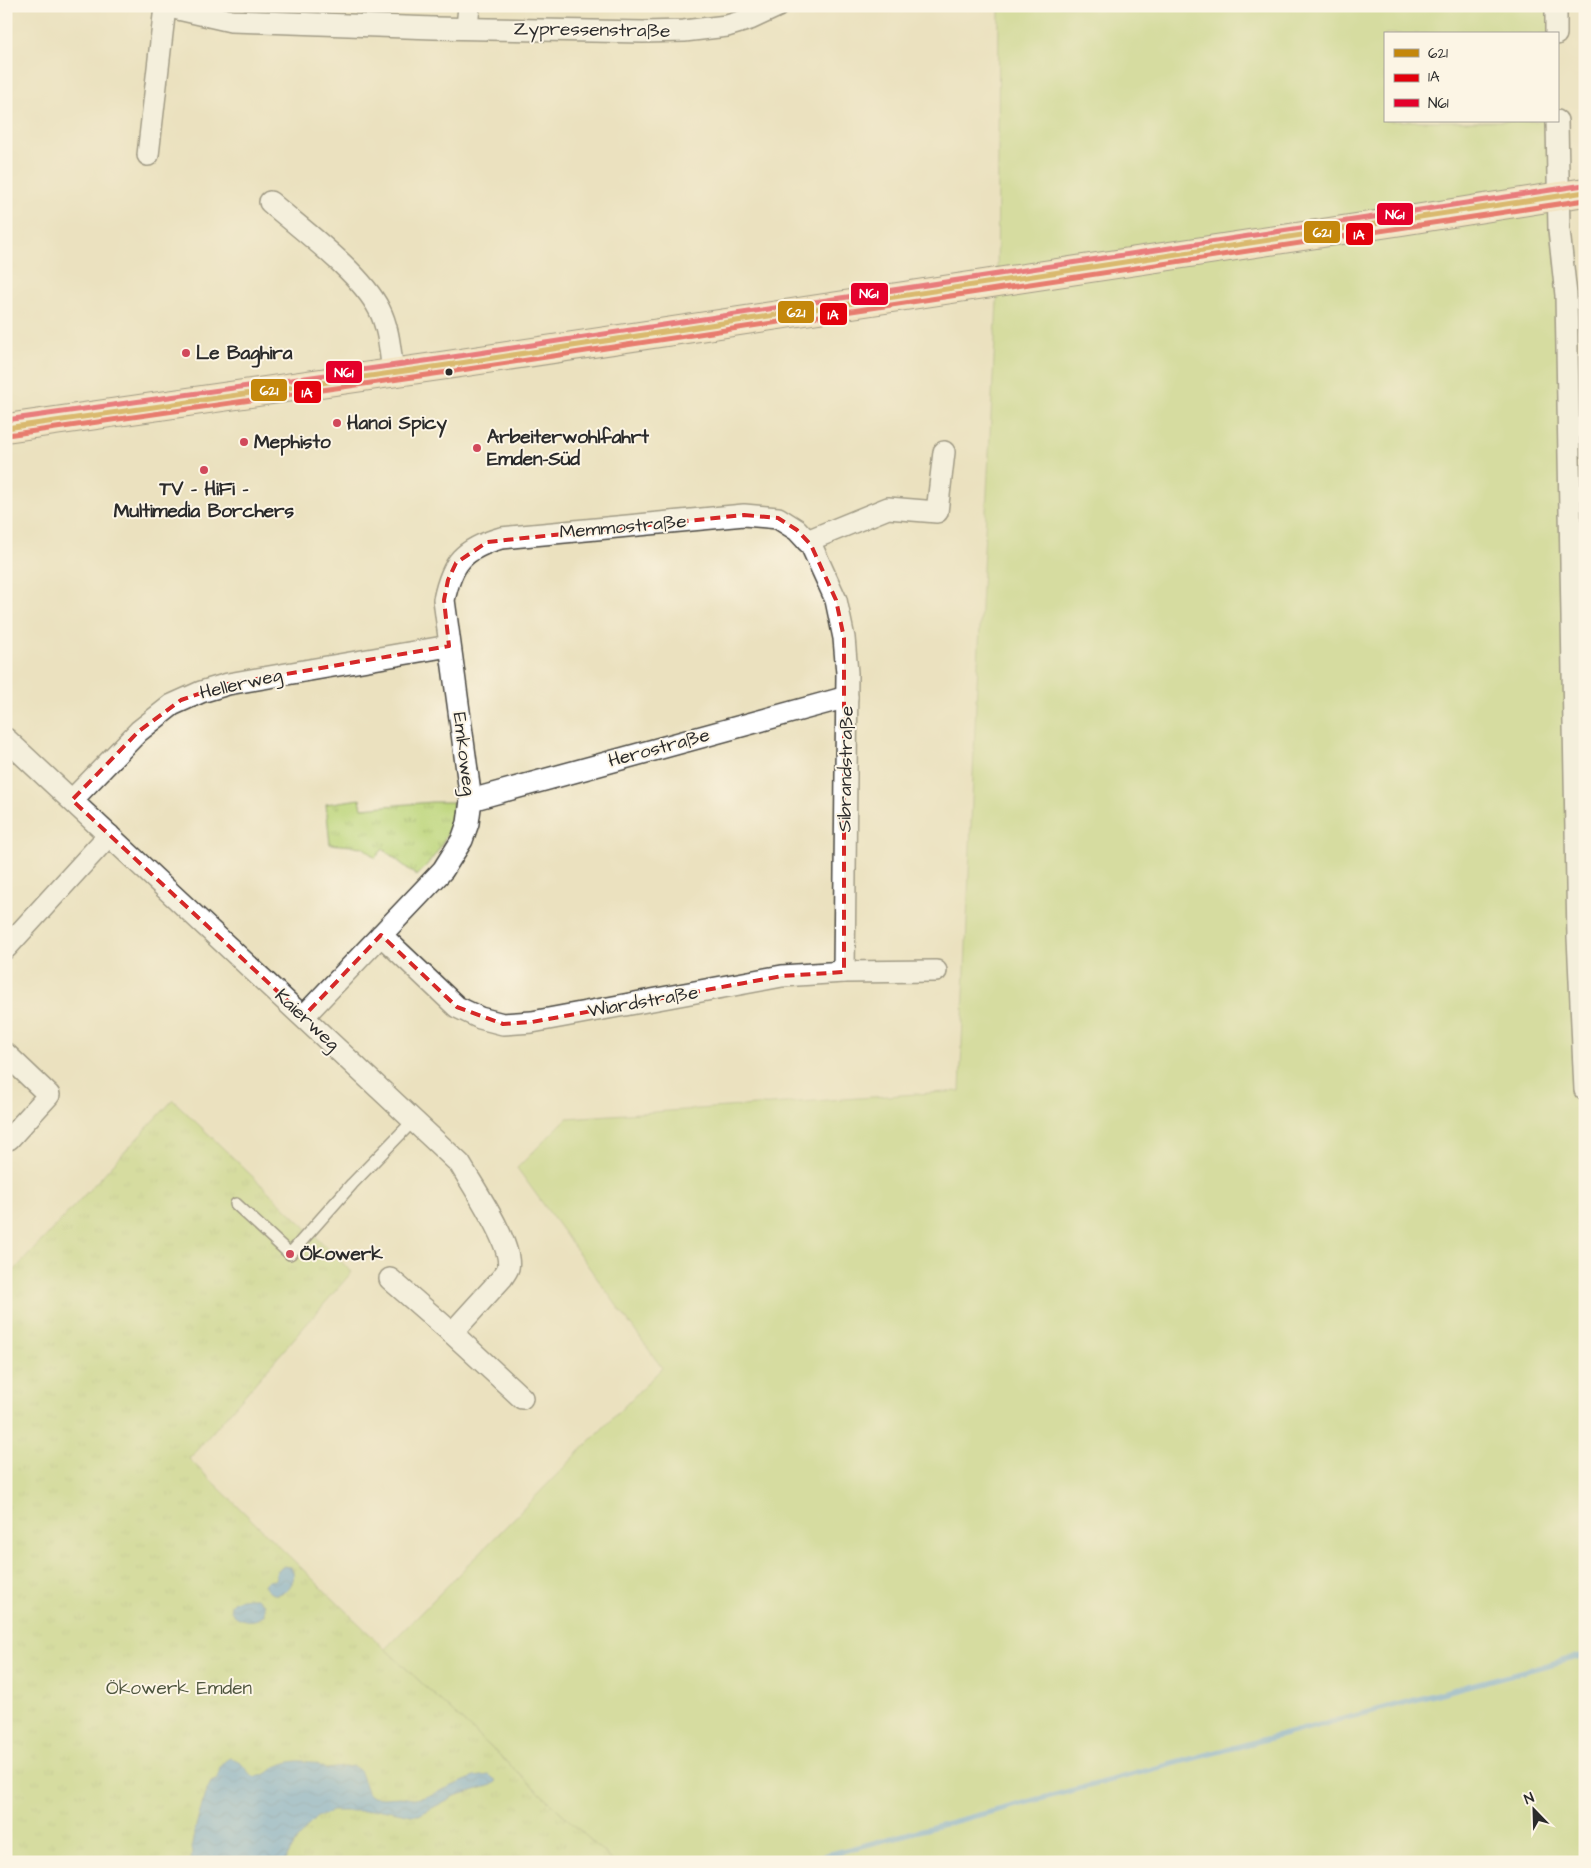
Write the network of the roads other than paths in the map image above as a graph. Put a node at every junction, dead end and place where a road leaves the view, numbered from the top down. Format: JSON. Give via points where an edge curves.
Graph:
{"nodes":[{"id":1,"x":165,"y":6,"type":"edge"},
{"id":2,"x":469,"y":6,"type":"edge"},
{"id":3,"x":778,"y":6,"type":"edge"},
{"id":4,"x":1556,"y":6,"type":"edge"},
{"id":5,"x":467,"y":28,"type":"junction"},
{"id":6,"x":1556,"y":32,"type":"edge"},
{"id":7,"x":1557,"y":122,"type":"edge"},
{"id":8,"x":148,"y":155,"type":"dead end"},
{"id":9,"x":1585,"y":192,"type":"edge"},
{"id":10,"x":1558,"y":195,"type":"junction"},
{"id":11,"x":270,"y":202,"type":"dead end"},
{"id":12,"x":393,"y":372,"type":"junction"},
{"id":13,"x":6,"y":428,"type":"edge"},
{"id":14,"x":944,"y":452,"type":"dead end"},
{"id":15,"x":807,"y":541,"type":"junction"},
{"id":16,"x":822,"y":570,"type":"joint"},
{"id":17,"x":448,"y":580,"type":"joint"},
{"id":18,"x":449,"y":646,"type":"junction"},
{"id":19,"x":847,"y":697,"type":"junction"},
{"id":20,"x":6,"y":740,"type":"edge"},
{"id":21,"x":72,"y":800,"type":"junction"},
{"id":22,"x":471,"y":800,"type":"junction"},
{"id":23,"x":109,"y":835,"type":"junction"},
{"id":24,"x":381,"y":935,"type":"junction"},
{"id":25,"x":6,"y":948,"type":"edge"},
{"id":26,"x":936,"y":971,"type":"dead end"},
{"id":27,"x":844,"y":972,"type":"junction"},
{"id":28,"x":304,"y":1016,"type":"junction"},
{"id":29,"x":6,"y":1054,"type":"edge"},
{"id":30,"x":1585,"y":1090,"type":"edge"},
{"id":31,"x":414,"y":1120,"type":"junction"},
{"id":32,"x":9,"y":1139,"type":"dead end"},
{"id":33,"x":236,"y":1204,"type":"dead end"},
{"id":34,"x":390,"y":1279,"type":"dead end"},
{"id":35,"x":452,"y":1333,"type":"junction"},
{"id":36,"x":522,"y":1398,"type":"dead end"}],
"edges":[{"from":1,"to":5,"type":"street","name":"Zypressenstraße","via":[[231,21]]},
{"from":1,"to":8,"type":"street"},
{"from":2,"to":5,"type":"street"},
{"from":3,"to":5,"type":"street","name":"Zypressenstraße","via":[[727,26],[684,31]]},
{"from":4,"to":6,"type":"street"},
{"from":7,"to":10,"type":"street"},
{"from":9,"to":10,"type":"main road"},
{"from":10,"to":12,"type":"main road"},
{"from":10,"to":30,"type":"street","via":[[1566,295],[1578,937]]},
{"from":11,"to":12,"type":"street","via":[[350,272],[372,298],[387,334]]},
{"from":12,"to":13,"type":"main road"},
{"from":14,"to":15,"type":"street","via":[[937,512],[888,508]]},
{"from":15,"to":16,"type":"street","name":"Memmostraße"},
{"from":15,"to":17,"type":"street","name":"Memmostraße","via":[[778,518],[744,515],[501,538],[470,551],[456,563]]},
{"from":16,"to":19,"type":"street","name":"Sibrandstraße","via":[[836,600],[844,638]]},
{"from":17,"to":18,"type":"street","name":"Emkoweg","via":[[444,600]]},
{"from":18,"to":21,"type":"street","name":"Hellerweg","via":[[228,684],[201,692],[172,705],[139,731]]},
{"from":18,"to":22,"type":"street","name":"Emkoweg"},
{"from":19,"to":22,"type":"street","name":"Herostraße"},
{"from":19,"to":27,"type":"street","name":"Sibrandstraße"},
{"from":20,"to":21,"type":"street","name":"Kaierweg"},
{"from":21,"to":23,"type":"street","name":"Kaierweg"},
{"from":22,"to":24,"type":"street","name":"Emkoweg","via":[[462,840],[443,870]]},
{"from":23,"to":25,"type":"street"},
{"from":23,"to":28,"type":"street","name":"Kaierweg"},
{"from":24,"to":27,"type":"street","name":"Wiardstraße","via":[[457,1007],[503,1024],[532,1022],[782,976]]},
{"from":24,"to":28,"type":"street","name":"Emkoweg"},
{"from":26,"to":27,"type":"street","name":"Wiardstraße"},
{"from":28,"to":31,"type":"street","name":"Kaierweg"},
{"from":29,"to":32,"type":"street","via":[[49,1095]]},
{"from":31,"to":33,"type":"lane","via":[[290,1254]]},
{"from":31,"to":35,"type":"street","name":"Kaierweg","via":[[460,1164],[506,1246],[508,1268],[502,1278]]},
{"from":34,"to":35,"type":"street"},
{"from":35,"to":36,"type":"street"}]}
